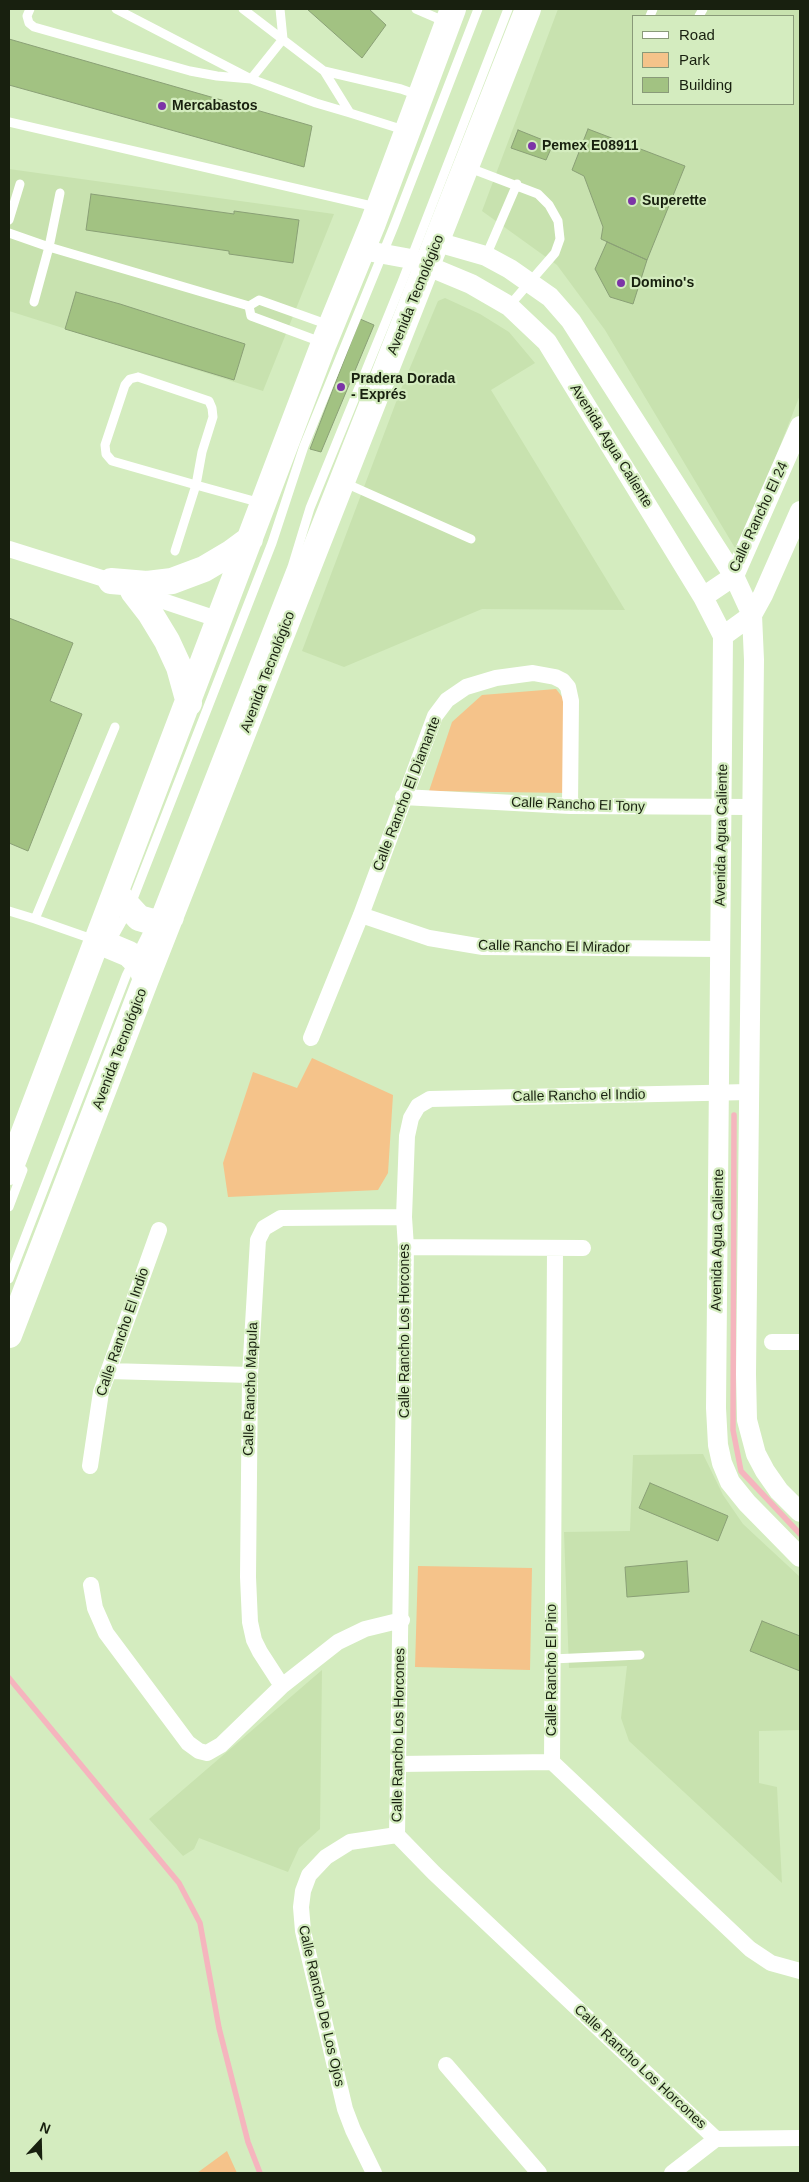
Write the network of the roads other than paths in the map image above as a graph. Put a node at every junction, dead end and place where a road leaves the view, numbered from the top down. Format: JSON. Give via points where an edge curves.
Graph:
{"nodes":[{"id":1,"x":30,"y":9,"type":"edge"},
{"id":2,"x":116,"y":9,"type":"edge"},
{"id":3,"x":243,"y":9,"type":"edge"},
{"id":4,"x":280,"y":9,"type":"edge"},
{"id":5,"x":416,"y":9,"type":"edge"},
{"id":6,"x":478,"y":9,"type":"edge"},
{"id":7,"x":508,"y":9,"type":"edge"},
{"id":8,"x":528,"y":9,"type":"edge"},
{"id":9,"x":451,"y":16,"type":"edge"},
{"id":10,"x":283,"y":39,"type":"junction"},
{"id":11,"x":324,"y":71,"type":"junction"},
{"id":12,"x":251,"y":79,"type":"junction"},
{"id":13,"x":421,"y":96,"type":"junction"},
{"id":14,"x":350,"y":113,"type":"junction"},
{"id":15,"x":9,"y":122,"type":"edge"},
{"id":16,"x":407,"y":130,"type":"junction"},
{"id":17,"x":467,"y":167,"type":"junction"},
{"id":18,"x":20,"y":184,"type":"dead end"},
{"id":19,"x":517,"y":184,"type":"junction"},
{"id":20,"x":60,"y":193,"type":"dead end"},
{"id":21,"x":379,"y":208,"type":"junction"},
{"id":22,"x":9,"y":220,"type":"edge"},
{"id":23,"x":9,"y":233,"type":"edge"},
{"id":24,"x":49,"y":247,"type":"junction"},
{"id":25,"x":372,"y":252,"type":"junction"},
{"id":26,"x":425,"y":256,"type":"junction"},
{"id":27,"x":486,"y":256,"type":"junction"},
{"id":28,"x":529,"y":282,"type":"junction"},
{"id":29,"x":34,"y":302,"type":"dead end"},
{"id":30,"x":249,"y":306,"type":"junction"},
{"id":31,"x":509,"y":306,"type":"junction"},
{"id":32,"x":327,"y":335,"type":"junction"},
{"id":33,"x":800,"y":426,"type":"edge"},
{"id":34,"x":342,"y":482,"type":"junction"},
{"id":35,"x":196,"y":485,"type":"junction"},
{"id":36,"x":264,"y":504,"type":"junction"},
{"id":37,"x":800,"y":511,"type":"edge"},
{"id":38,"x":250,"y":539,"type":"junction"},
{"id":39,"x":470,"y":539,"type":"dead end"},
{"id":40,"x":9,"y":549,"type":"edge"},
{"id":41,"x":175,"y":551,"type":"dead end"},
{"id":42,"x":734,"y":576,"type":"junction"},
{"id":43,"x":122,"y":586,"type":"junction"},
{"id":44,"x":703,"y":597,"type":"junction"},
{"id":45,"x":752,"y":614,"type":"junction"},
{"id":46,"x":220,"y":620,"type":"junction"},
{"id":47,"x":723,"y":636,"type":"junction"},
{"id":48,"x":188,"y":702,"type":"junction"},
{"id":49,"x":115,"y":727,"type":"dead end"},
{"id":50,"x":403,"y":797,"type":"junction"},
{"id":51,"x":570,"y":806,"type":"junction"},
{"id":52,"x":752,"y":807,"type":"junction"},
{"id":53,"x":723,"y":808,"type":"junction"},
{"id":54,"x":123,"y":901,"type":"junction"},
{"id":55,"x":9,"y":911,"type":"edge"},
{"id":56,"x":360,"y":916,"type":"junction"},
{"id":57,"x":35,"y":919,"type":"junction"},
{"id":58,"x":162,"y":920,"type":"junction"},
{"id":59,"x":104,"y":946,"type":"junction"},
{"id":60,"x":721,"y":948,"type":"junction"},
{"id":61,"x":140,"y":969,"type":"junction"},
{"id":62,"x":311,"y":1038,"type":"dead end"},
{"id":63,"x":749,"y":1092,"type":"junction"},
{"id":64,"x":720,"y":1094,"type":"junction"},
{"id":65,"x":414,"y":1112,"type":"joint"},
{"id":66,"x":18,"y":1166,"type":"edge"},
{"id":67,"x":9,"y":1207,"type":"edge"},
{"id":68,"x":404,"y":1217,"type":"junction"},
{"id":69,"x":159,"y":1230,"type":"dead end"},
{"id":70,"x":406,"y":1247,"type":"junction"},
{"id":71,"x":583,"y":1248,"type":"dead end"},
{"id":72,"x":555,"y":1249,"type":"junction"},
{"id":73,"x":9,"y":1279,"type":"edge"},
{"id":74,"x":9,"y":1335,"type":"edge"},
{"id":75,"x":772,"y":1342,"type":"dead end"},
{"id":76,"x":800,"y":1342,"type":"edge"},
{"id":77,"x":109,"y":1371,"type":"junction"},
{"id":78,"x":250,"y":1375,"type":"junction"},
{"id":79,"x":90,"y":1466,"type":"dead end"},
{"id":80,"x":800,"y":1512,"type":"edge"},
{"id":81,"x":800,"y":1557,"type":"edge"},
{"id":82,"x":91,"y":1585,"type":"dead end"},
{"id":83,"x":402,"y":1620,"type":"junction"},
{"id":84,"x":640,"y":1655,"type":"dead end"},
{"id":85,"x":552,"y":1659,"type":"junction"},
{"id":86,"x":282,"y":1686,"type":"junction"},
{"id":87,"x":552,"y":1762,"type":"junction"},
{"id":88,"x":400,"y":1764,"type":"junction"},
{"id":89,"x":397,"y":1835,"type":"junction"},
{"id":90,"x":800,"y":1971,"type":"edge"},
{"id":91,"x":446,"y":2065,"type":"dead end"},
{"id":92,"x":800,"y":2138,"type":"edge"},
{"id":93,"x":716,"y":2139,"type":"junction"},
{"id":94,"x":374,"y":2173,"type":"edge"},
{"id":95,"x":539,"y":2173,"type":"edge"},
{"id":96,"x":672,"y":2173,"type":"edge"}],
"edges":[{"from":1,"to":12,"type":"lane","via":[[27,16],[34,27],[190,71]]},
{"from":2,"to":12,"type":"lane"},
{"from":3,"to":10,"type":"lane"},
{"from":4,"to":10,"type":"lane"},
{"from":5,"to":9,"type":"lane"},
{"from":6,"to":25,"type":"lane"},
{"from":7,"to":26,"type":"lane"},
{"from":8,"to":17,"type":"main road","name":"Avenida Tecnológico"},
{"from":9,"to":13,"type":"main road"},
{"from":10,"to":11,"type":"lane"},
{"from":10,"to":12,"type":"lane"},
{"from":11,"to":13,"type":"lane"},
{"from":11,"to":14,"type":"lane"},
{"from":12,"to":14,"type":"lane"},
{"from":13,"to":16,"type":"main road"},
{"from":14,"to":16,"type":"lane"},
{"from":15,"to":21,"type":"lane"},
{"from":16,"to":21,"type":"main road"},
{"from":17,"to":19,"type":"lane"},
{"from":17,"to":26,"type":"main road","name":"Avenida Tecnológico"},
{"from":18,"to":22,"type":"lane"},
{"from":19,"to":27,"type":"lane"},
{"from":19,"to":28,"type":"lane","via":[[538,194],[558,221],[560,239],[555,253]]},
{"from":20,"to":24,"type":"lane"},
{"from":21,"to":25,"type":"main road"},
{"from":23,"to":24,"type":"lane"},
{"from":24,"to":29,"type":"lane"},
{"from":24,"to":30,"type":"lane"},
{"from":25,"to":26,"type":"street","name":"Avenida Agua Caliente"},
{"from":25,"to":32,"type":"main road"},
{"from":25,"to":54,"type":"lane","via":[[272,543]]},
{"from":26,"to":27,"type":"street","name":"Avenida Agua Caliente"},
{"from":26,"to":31,"type":"street","name":"Avenida Agua Caliente"},
{"from":26,"to":34,"type":"main road","name":"Avenida Tecnológico"},
{"from":26,"to":58,"type":"lane","via":[[310,508],[292,567]]},
{"from":27,"to":28,"type":"street","name":"Avenida Agua Caliente"},
{"from":28,"to":31,"type":"lane"},
{"from":28,"to":42,"type":"street","name":"Avenida Agua Caliente","via":[[550,297],[571,320]]},
{"from":30,"to":32,"type":"lane","via":[[259,300]]},
{"from":30,"to":32,"type":"lane","via":[[251,316]]},
{"from":31,"to":44,"type":"street","name":"Avenida Agua Caliente","via":[[547,342]]},
{"from":32,"to":36,"type":"main road"},
{"from":33,"to":42,"type":"street","name":"Calle Rancho El 24"},
{"from":34,"to":39,"type":"lane"},
{"from":34,"to":58,"type":"main road","name":"Avenida Tecnológico"},
{"from":35,"to":35,"type":"lane","via":[[212,417],[209,401],[138,377],[130,379],[125,385],[105,445],[106,454],[112,461]]},
{"from":35,"to":36,"type":"lane"},
{"from":35,"to":41,"type":"lane"},
{"from":36,"to":38,"type":"main road"},
{"from":37,"to":45,"type":"street","via":[[764,595]]},
{"from":38,"to":43,"type":"main road","via":[[204,569],[172,581]]},
{"from":38,"to":46,"type":"main road"},
{"from":40,"to":43,"type":"street"},
{"from":42,"to":44,"type":"street","name":"Calle Rancho El 24"},
{"from":42,"to":45,"type":"street","name":"Avenida Agua Caliente"},
{"from":43,"to":46,"type":"street"},
{"from":43,"to":48,"type":"main road","via":[[150,613],[167,641],[179,667]]},
{"from":44,"to":47,"type":"street","name":"Avenida Agua Caliente"},
{"from":45,"to":47,"type":"street"},
{"from":45,"to":52,"type":"street","name":"Avenida Agua Caliente"},
{"from":46,"to":48,"type":"main road"},
{"from":47,"to":53,"type":"street","name":"Avenida Agua Caliente"},
{"from":48,"to":54,"type":"main road"},
{"from":49,"to":57,"type":"lane"},
{"from":50,"to":51,"type":"street","name":"Calle Rancho El Tony"},
{"from":50,"to":51,"type":"street","name":"Calle Rancho El Diamante","via":[[435,716],[447,700],[466,687],[496,678],[533,673],[555,677],[568,687],[571,701]]},
{"from":50,"to":56,"type":"street","name":"Calle Rancho El Diamante"},
{"from":51,"to":53,"type":"street","name":"Calle Rancho El Tony"},
{"from":52,"to":53,"type":"street","name":"Calle Rancho El Tony"},
{"from":52,"to":63,"type":"street","name":"Avenida Agua Caliente"},
{"from":53,"to":60,"type":"street","name":"Avenida Agua Caliente"},
{"from":54,"to":58,"type":"main road","via":[[139,918]]},
{"from":54,"to":59,"type":"main road"},
{"from":55,"to":57,"type":"lane"},
{"from":56,"to":60,"type":"street","name":"Calle Rancho El Mirador","via":[[429,938],[483,947]]},
{"from":56,"to":62,"type":"street","name":"Calle Rancho El Diamante"},
{"from":57,"to":59,"type":"lane"},
{"from":58,"to":61,"type":"main road","name":"Avenida Tecnológico"},
{"from":59,"to":61,"type":"main road","via":[[129,954]]},
{"from":59,"to":66,"type":"main road"},
{"from":60,"to":64,"type":"street","name":"Avenida Agua Caliente"},
{"from":61,"to":73,"type":"lane","via":[[126,976]]},
{"from":61,"to":74,"type":"main road","name":"Avenida Tecnológico"},
{"from":63,"to":64,"type":"street","name":"Calle Rancho el Indio"},
{"from":63,"to":80,"type":"street","name":"Avenida Agua Caliente","via":[[747,1420],[756,1454],[779,1491]]},
{"from":64,"to":65,"type":"street","name":"Calle Rancho el Indio","via":[[430,1099]]},
{"from":64,"to":81,"type":"street","name":"Avenida Agua Caliente","via":[[718,1446],[730,1482]]},
{"from":65,"to":68,"type":"street","name":"Calle Rancho Los Horcones","via":[[407,1136]]},
{"from":66,"to":67,"type":"lane"},
{"from":68,"to":70,"type":"street","name":"Calle Rancho Los Horcones"},
{"from":68,"to":78,"type":"street","name":"Calle Rancho Mapula","via":[[281,1218],[264,1228],[256,1246]]},
{"from":69,"to":77,"type":"street","name":"Calle Rancho El Indio"},
{"from":70,"to":72,"type":"street"},
{"from":70,"to":83,"type":"street","name":"Calle Rancho Los Horcones"},
{"from":71,"to":72,"type":"street"},
{"from":72,"to":85,"type":"street","name":"Calle Rancho El Pino"},
{"from":75,"to":76,"type":"street"},
{"from":77,"to":78,"type":"street"},
{"from":77,"to":79,"type":"street","name":"Calle Rancho El Indio","via":[[101,1392]]},
{"from":78,"to":86,"type":"street","name":"Calle Rancho Mapula","via":[[250,1622],[260,1652]]},
{"from":82,"to":86,"type":"street","via":[[95,1608],[106,1633],[188,1743],[199,1751],[207,1753],[221,1745]]},
{"from":83,"to":86,"type":"street","via":[[338,1642]]},
{"from":83,"to":88,"type":"street","name":"Calle Rancho Los Horcones"},
{"from":84,"to":85,"type":"lane"},
{"from":85,"to":87,"type":"street","name":"Calle Rancho El Pino"},
{"from":87,"to":88,"type":"street"},
{"from":87,"to":90,"type":"street","via":[[750,1949],[771,1963]]},
{"from":88,"to":89,"type":"street","name":"Calle Rancho Los Horcones"},
{"from":89,"to":93,"type":"street","name":"Calle Rancho Los Horcones"},
{"from":89,"to":94,"type":"street","name":"Calle Rancho De Los Ojos","via":[[350,1842],[326,1857],[309,1874],[301,1906],[303,1931],[345,2109]]},
{"from":91,"to":95,"type":"street"},
{"from":92,"to":93,"type":"street","name":"Calle Rancho Los Horcones"},
{"from":93,"to":96,"type":"street"}]}
